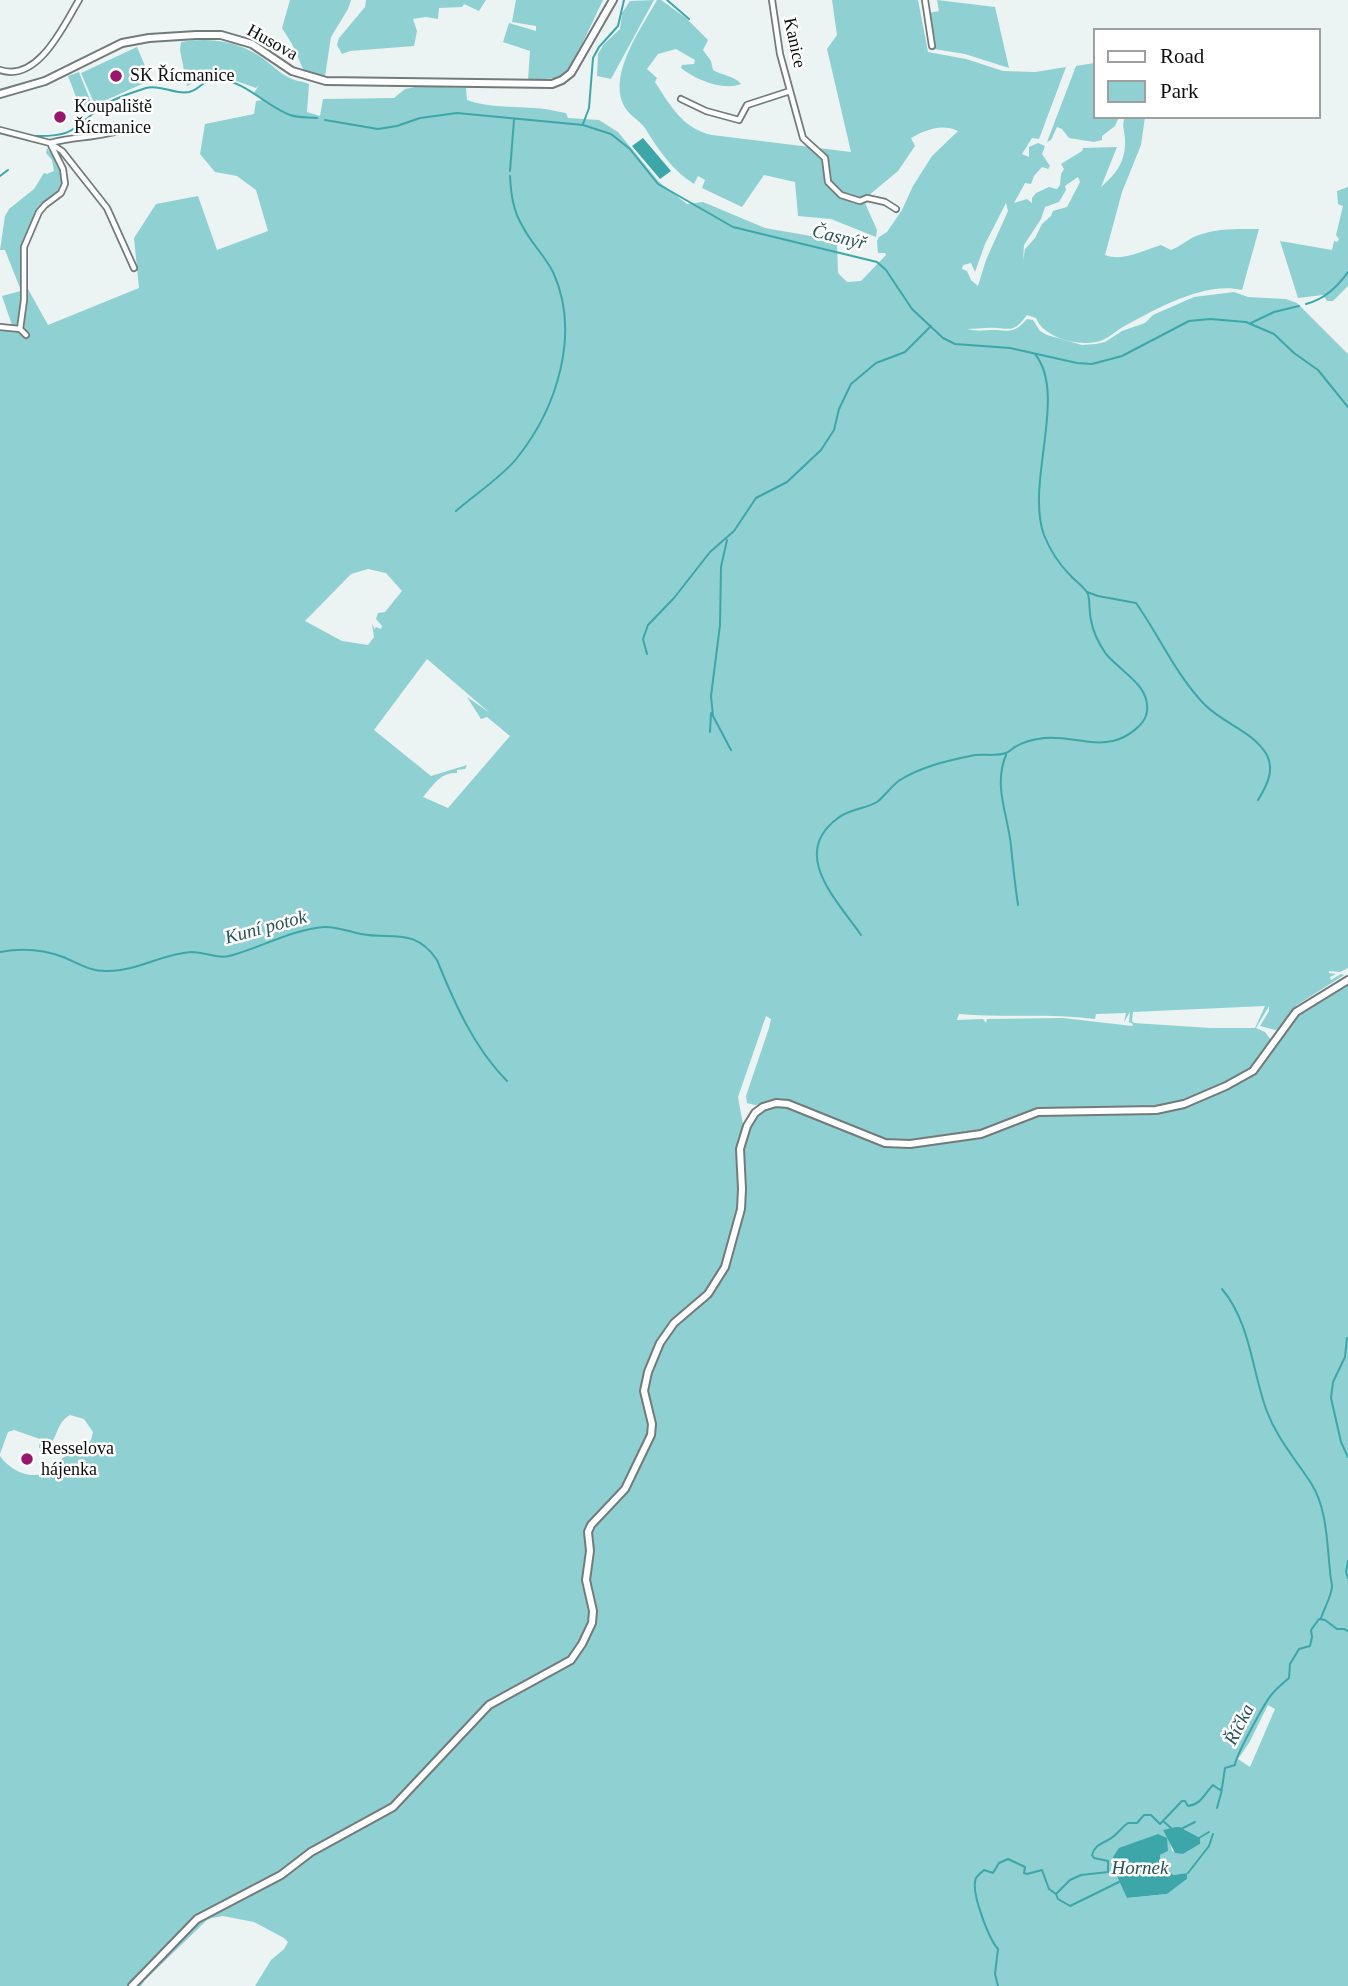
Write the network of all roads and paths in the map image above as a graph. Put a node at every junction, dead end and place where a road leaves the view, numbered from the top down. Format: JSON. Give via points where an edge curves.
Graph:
{"nodes":[{"id":1,"x":79,"y":0,"type":"edge"},
{"id":2,"x":613,"y":0,"type":"edge"},
{"id":3,"x":772,"y":0,"type":"edge"},
{"id":4,"x":926,"y":0,"type":"edge"},
{"id":5,"x":932,"y":46,"type":"dead end"},
{"id":6,"x":0,"y":70,"type":"edge"},
{"id":7,"x":790,"y":91,"type":"junction"},
{"id":8,"x":0,"y":94,"type":"edge"},
{"id":9,"x":681,"y":99,"type":"dead end"},
{"id":10,"x":127,"y":128,"type":"dead end"},
{"id":11,"x":0,"y":130,"type":"edge"},
{"id":12,"x":50,"y":144,"type":"junction"},
{"id":13,"x":897,"y":209,"type":"dead end"},
{"id":14,"x":134,"y":268,"type":"dead end"},
{"id":15,"x":0,"y":327,"type":"edge"},
{"id":16,"x":20,"y":329,"type":"junction"},
{"id":17,"x":26,"y":335,"type":"dead end"},
{"id":18,"x":1348,"y":980,"type":"edge"},
{"id":19,"x":132,"y":1986,"type":"edge"}],
"edges":[{"from":1,"to":6,"type":"street","via":[[41,58],[30,66]]},
{"from":2,"to":8,"type":"main road","name":"Husova","via":[[571,72],[552,84],[326,81],[292,71],[252,44],[221,35],[196,35],[131,41],[45,81]]},
{"from":3,"to":7,"type":"street","name":"Kanice"},
{"from":4,"to":5,"type":"street"},
{"from":7,"to":9,"type":"street","name":"Kanice","via":[[747,105],[739,120]]},
{"from":7,"to":13,"type":"street","name":"Kanice","via":[[803,138],[825,158],[828,182],[850,200],[867,198]]},
{"from":10,"to":12,"type":"street"},
{"from":11,"to":12,"type":"street"},
{"from":12,"to":14,"type":"street","via":[[67,156],[102,200]]},
{"from":12,"to":16,"type":"street","via":[[65,184],[39,212],[25,243]]},
{"from":15,"to":16,"type":"street"},
{"from":16,"to":17,"type":"street"},
{"from":18,"to":19,"type":"main road","via":[[1296,1012],[1253,1071],[1175,1106],[1038,1112],[981,1134],[899,1145],[793,1105],[772,1104],[758,1111],[741,1142],[740,1209],[725,1267],[708,1294],[674,1323],[660,1343],[644,1391],[651,1435],[625,1489],[591,1525],[586,1580],[592,1623],[578,1651],[571,1660],[489,1705],[393,1807],[197,1919]]}]}
